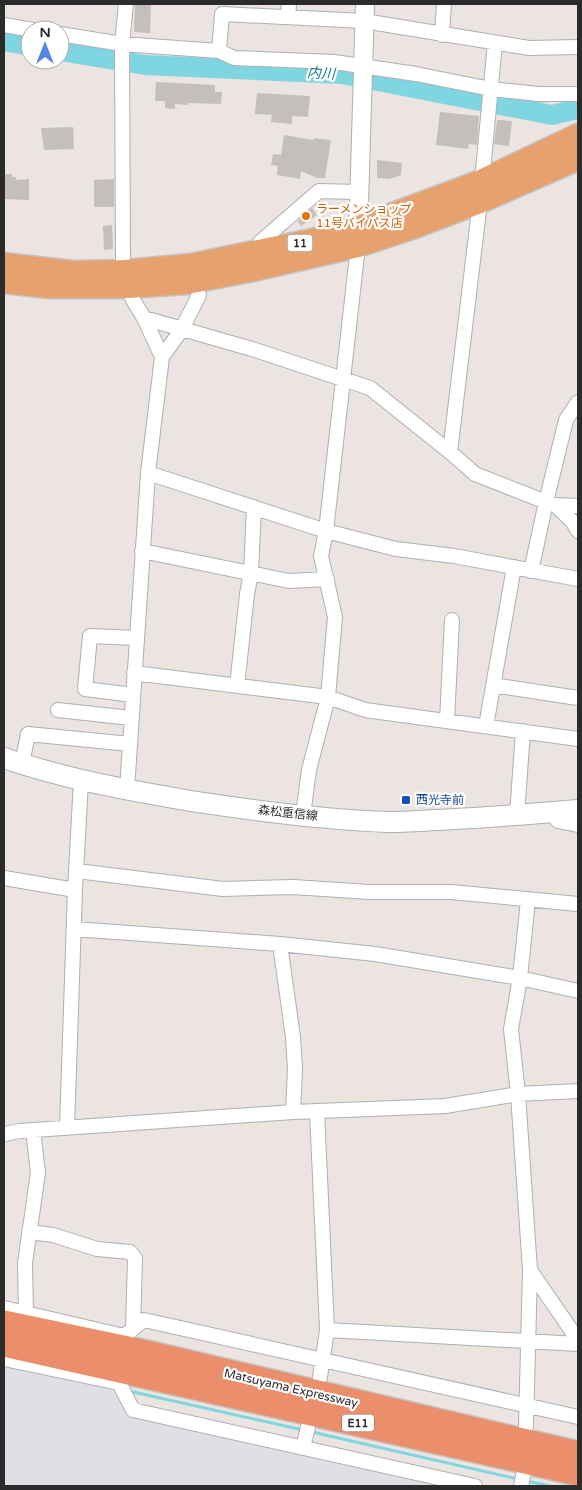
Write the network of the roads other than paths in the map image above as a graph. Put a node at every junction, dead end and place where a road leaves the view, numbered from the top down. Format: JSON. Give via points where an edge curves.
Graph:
{"nodes":[{"id":1,"x":126,"y":4,"type":"edge"},
{"id":2,"x":444,"y":4,"type":"edge"},
{"id":3,"x":223,"y":9,"type":"edge"},
{"id":4,"x":288,"y":10,"type":"edge"},
{"id":5,"x":365,"y":12,"type":"edge"},
{"id":6,"x":4,"y":25,"type":"edge"},
{"id":7,"x":20,"y":28,"type":"edge"},
{"id":8,"x":442,"y":35,"type":"junction"},
{"id":9,"x":70,"y":37,"type":"edge"},
{"id":10,"x":495,"y":43,"type":"junction"},
{"id":11,"x":578,"y":47,"type":"edge"},
{"id":12,"x":219,"y":51,"type":"junction"},
{"id":13,"x":122,"y":55,"type":"junction"},
{"id":14,"x":362,"y":73,"type":"junction"},
{"id":15,"x":491,"y":91,"type":"junction"},
{"id":16,"x":578,"y":94,"type":"edge"},
{"id":17,"x":578,"y":135,"type":"edge"},
{"id":18,"x":578,"y":159,"type":"edge"},
{"id":19,"x":358,"y":192,"type":"junction"},
{"id":20,"x":480,"y":192,"type":"junction"},
{"id":21,"x":358,"y":237,"type":"junction"},
{"id":22,"x":261,"y":250,"type":"junction"},
{"id":23,"x":4,"y":264,"type":"edge"},
{"id":24,"x":126,"y":279,"type":"junction"},
{"id":25,"x":4,"y":282,"type":"edge"},
{"id":26,"x":199,"y":295,"type":"dead end"},
{"id":27,"x":144,"y":318,"type":"junction"},
{"id":28,"x":182,"y":329,"type":"junction"},
{"id":29,"x":162,"y":357,"type":"junction"},
{"id":30,"x":343,"y":380,"type":"junction"},
{"id":31,"x":578,"y":402,"type":"edge"},
{"id":32,"x":450,"y":452,"type":"junction"},
{"id":33,"x":148,"y":473,"type":"junction"},
{"id":34,"x":550,"y":503,"type":"junction"},
{"id":35,"x":578,"y":506,"type":"edge"},
{"id":36,"x":254,"y":507,"type":"junction"},
{"id":37,"x":326,"y":531,"type":"junction"},
{"id":38,"x":578,"y":531,"type":"edge"},
{"id":39,"x":142,"y":551,"type":"junction"},
{"id":40,"x":514,"y":567,"type":"junction"},
{"id":41,"x":531,"y":571,"type":"junction"},
{"id":42,"x":251,"y":573,"type":"junction"},
{"id":43,"x":578,"y":578,"type":"edge"},
{"id":44,"x":326,"y":579,"type":"junction"},
{"id":45,"x":452,"y":620,"type":"dead end"},
{"id":46,"x":136,"y":638,"type":"junction"},
{"id":47,"x":134,"y":673,"type":"junction"},
{"id":48,"x":493,"y":685,"type":"junction"},
{"id":49,"x":237,"y":686,"type":"junction"},
{"id":50,"x":133,"y":695,"type":"junction"},
{"id":51,"x":328,"y":697,"type":"junction"},
{"id":52,"x":578,"y":698,"type":"edge"},
{"id":53,"x":58,"y":710,"type":"dead end"},
{"id":54,"x":131,"y":718,"type":"junction"},
{"id":55,"x":447,"y":721,"type":"junction"},
{"id":56,"x":486,"y":726,"type":"junction"},
{"id":57,"x":523,"y":731,"type":"junction"},
{"id":58,"x":578,"y":739,"type":"edge"},
{"id":59,"x":130,"y":744,"type":"junction"},
{"id":60,"x":13,"y":761,"type":"edge"},
{"id":61,"x":81,"y":781,"type":"junction"},
{"id":62,"x":127,"y":790,"type":"junction"},
{"id":63,"x":578,"y":810,"type":"edge"},
{"id":64,"x":550,"y":812,"type":"junction"},
{"id":65,"x":303,"y":815,"type":"junction"},
{"id":66,"x":517,"y":815,"type":"junction"},
{"id":67,"x":578,"y":825,"type":"edge"},
{"id":68,"x":76,"y":871,"type":"junction"},
{"id":69,"x":4,"y":878,"type":"edge"},
{"id":70,"x":75,"y":890,"type":"junction"},
{"id":71,"x":528,"y":900,"type":"junction"},
{"id":72,"x":578,"y":904,"type":"edge"},
{"id":73,"x":74,"y":929,"type":"junction"},
{"id":74,"x":280,"y":944,"type":"junction"},
{"id":75,"x":520,"y":978,"type":"junction"},
{"id":76,"x":578,"y":991,"type":"edge"},
{"id":77,"x":578,"y":1091,"type":"edge"},
{"id":78,"x":518,"y":1094,"type":"junction"},
{"id":79,"x":293,"y":1112,"type":"junction"},
{"id":80,"x":317,"y":1112,"type":"junction"},
{"id":81,"x":67,"y":1128,"type":"junction"},
{"id":82,"x":33,"y":1130,"type":"junction"},
{"id":83,"x":4,"y":1134,"type":"edge"},
{"id":84,"x":29,"y":1232,"type":"junction"},
{"id":85,"x":530,"y":1270,"type":"junction"},
{"id":86,"x":4,"y":1308,"type":"edge"},
{"id":87,"x":15,"y":1318,"type":"edge"},
{"id":88,"x":133,"y":1328,"type":"junction"},
{"id":89,"x":327,"y":1330,"type":"junction"},
{"id":90,"x":528,"y":1341,"type":"junction"},
{"id":91,"x":578,"y":1342,"type":"edge"},
{"id":92,"x":4,"y":1344,"type":"edge"},
{"id":93,"x":4,"y":1359,"type":"edge"},
{"id":94,"x":323,"y":1360,"type":"junction"},
{"id":95,"x":140,"y":1363,"type":"junction"},
{"id":96,"x":320,"y":1377,"type":"dead end"},
{"id":97,"x":526,"y":1405,"type":"junction"},
{"id":98,"x":578,"y":1417,"type":"edge"},
{"id":99,"x":526,"y":1426,"type":"dead end"},
{"id":100,"x":308,"y":1428,"type":"dead end"},
{"id":101,"x":302,"y":1448,"type":"junction"},
{"id":102,"x":578,"y":1454,"type":"edge"},
{"id":103,"x":578,"y":1473,"type":"edge"},
{"id":104,"x":475,"y":1486,"type":"edge"}],
"edges":[{"from":1,"to":13,"type":"street"},
{"from":2,"to":8,"type":"street"},
{"from":3,"to":4,"type":"street"},
{"from":3,"to":12,"type":"street"},
{"from":4,"to":5,"type":"street"},
{"from":5,"to":8,"type":"street"},
{"from":5,"to":14,"type":"street"},
{"from":6,"to":7,"type":"street"},
{"from":8,"to":10,"type":"street"},
{"from":9,"to":13,"type":"street"},
{"from":10,"to":11,"type":"street","via":[[529,48]]},
{"from":10,"to":15,"type":"street"},
{"from":12,"to":13,"type":"street"},
{"from":12,"to":14,"type":"street","via":[[234,58],[334,62]]},
{"from":13,"to":24,"type":"street"},
{"from":14,"to":15,"type":"street","via":[[416,74]]},
{"from":14,"to":19,"type":"street"},
{"from":15,"to":16,"type":"street"},
{"from":15,"to":20,"type":"street"},
{"from":17,"to":20,"type":"highway","number":"11"},
{"from":18,"to":20,"type":"highway","number":"11"},
{"from":19,"to":21,"type":"street"},
{"from":19,"to":22,"type":"street","via":[[319,192],[260,242]]},
{"from":20,"to":21,"type":"highway","number":"11"},
{"from":20,"to":32,"type":"street"},
{"from":21,"to":22,"type":"highway","number":"11","via":[[312,240]]},
{"from":21,"to":24,"type":"highway","number":"11","via":[[249,271],[187,283]]},
{"from":21,"to":30,"type":"street"},
{"from":22,"to":24,"type":"highway","number":"11"},
{"from":23,"to":24,"type":"highway","number":"11"},
{"from":24,"to":25,"type":"highway","number":"11","via":[[49,287]]},
{"from":24,"to":27,"type":"street"},
{"from":26,"to":28,"type":"street"},
{"from":27,"to":28,"type":"street"},
{"from":27,"to":29,"type":"street"},
{"from":28,"to":29,"type":"street"},
{"from":28,"to":30,"type":"street"},
{"from":29,"to":33,"type":"street"},
{"from":30,"to":32,"type":"street","via":[[370,388]]},
{"from":30,"to":37,"type":"street"},
{"from":31,"to":34,"type":"street","via":[[566,420]]},
{"from":32,"to":34,"type":"street","via":[[475,474]]},
{"from":33,"to":36,"type":"street"},
{"from":33,"to":39,"type":"street"},
{"from":34,"to":35,"type":"street"},
{"from":34,"to":38,"type":"street"},
{"from":34,"to":41,"type":"street"},
{"from":36,"to":37,"type":"street"},
{"from":36,"to":42,"type":"street"},
{"from":37,"to":40,"type":"street","via":[[396,549]]},
{"from":37,"to":44,"type":"street","via":[[321,556]]},
{"from":39,"to":42,"type":"street"},
{"from":39,"to":46,"type":"street"},
{"from":40,"to":41,"type":"street"},
{"from":40,"to":48,"type":"street"},
{"from":41,"to":43,"type":"street"},
{"from":42,"to":44,"type":"street","via":[[289,581]]},
{"from":42,"to":49,"type":"street"},
{"from":44,"to":51,"type":"street","via":[[335,617]]},
{"from":45,"to":55,"type":"street"},
{"from":46,"to":47,"type":"street"},
{"from":46,"to":50,"type":"street","via":[[90,636],[85,689]]},
{"from":47,"to":49,"type":"street"},
{"from":47,"to":50,"type":"street"},
{"from":48,"to":52,"type":"street"},
{"from":48,"to":56,"type":"street"},
{"from":49,"to":51,"type":"street"},
{"from":50,"to":54,"type":"street"},
{"from":51,"to":55,"type":"street","via":[[365,710]]},
{"from":51,"to":65,"type":"street","via":[[309,770]]},
{"from":53,"to":54,"type":"street"},
{"from":54,"to":59,"type":"street"},
{"from":55,"to":56,"type":"street"},
{"from":56,"to":57,"type":"street"},
{"from":57,"to":58,"type":"street"},
{"from":57,"to":66,"type":"street"},
{"from":59,"to":60,"type":"street","via":[[28,734]]},
{"from":59,"to":62,"type":"street"},
{"from":60,"to":61,"type":"main road","name":"森松重信線"},
{"from":61,"to":62,"type":"main road","name":"森松重信線"},
{"from":61,"to":68,"type":"street"},
{"from":62,"to":65,"type":"main road","name":"森松重信線"},
{"from":63,"to":64,"type":"main road","name":"森松重信線"},
{"from":64,"to":66,"type":"main road","name":"森松重信線"},
{"from":64,"to":67,"type":"street","via":[[558,821]]},
{"from":65,"to":66,"type":"main road","name":"森松重信線","via":[[391,822]]},
{"from":68,"to":70,"type":"street"},
{"from":68,"to":71,"type":"street","via":[[223,889],[293,887],[369,892],[451,892]]},
{"from":69,"to":70,"type":"street"},
{"from":70,"to":73,"type":"street"},
{"from":71,"to":72,"type":"street"},
{"from":71,"to":75,"type":"street"},
{"from":73,"to":74,"type":"street"},
{"from":73,"to":81,"type":"street"},
{"from":74,"to":75,"type":"street","via":[[375,954]]},
{"from":74,"to":79,"type":"street","via":[[295,1070]]},
{"from":75,"to":76,"type":"street"},
{"from":75,"to":78,"type":"street","via":[[511,1029]]},
{"from":77,"to":78,"type":"street"},
{"from":78,"to":80,"type":"street","via":[[445,1106]]},
{"from":78,"to":85,"type":"street"},
{"from":79,"to":80,"type":"street"},
{"from":79,"to":81,"type":"street"},
{"from":80,"to":89,"type":"street"},
{"from":81,"to":82,"type":"street"},
{"from":82,"to":83,"type":"street"},
{"from":82,"to":84,"type":"street","via":[[38,1173]]},
{"from":84,"to":87,"type":"street"},
{"from":84,"to":88,"type":"street","via":[[53,1235],[97,1249],[130,1252],[135,1258]]},
{"from":85,"to":90,"type":"street"},
{"from":85,"to":91,"type":"street"},
{"from":86,"to":87,"type":"street"},
{"from":87,"to":88,"type":"street","via":[[124,1336]]},
{"from":87,"to":95,"type":"highway","name":"Matsuyama Expressway","number":"E11"},
{"from":88,"to":94,"type":"street","via":[[144,1320]]},
{"from":89,"to":90,"type":"street"},
{"from":89,"to":94,"type":"street"},
{"from":90,"to":91,"type":"street"},
{"from":90,"to":97,"type":"street"},
{"from":92,"to":95,"type":"highway","name":"Matsuyama Expressway","number":"E11"},
{"from":93,"to":101,"type":"street","via":[[118,1382],[133,1410]]},
{"from":94,"to":96,"type":"street"},
{"from":94,"to":97,"type":"street"},
{"from":95,"to":102,"type":"highway","name":"Matsuyama Expressway","number":"E11"},
{"from":95,"to":103,"type":"highway","name":"Matsuyama Expressway","number":"E11"},
{"from":97,"to":98,"type":"street"},
{"from":97,"to":99,"type":"street"},
{"from":100,"to":101,"type":"street"},
{"from":101,"to":104,"type":"street"}]}
